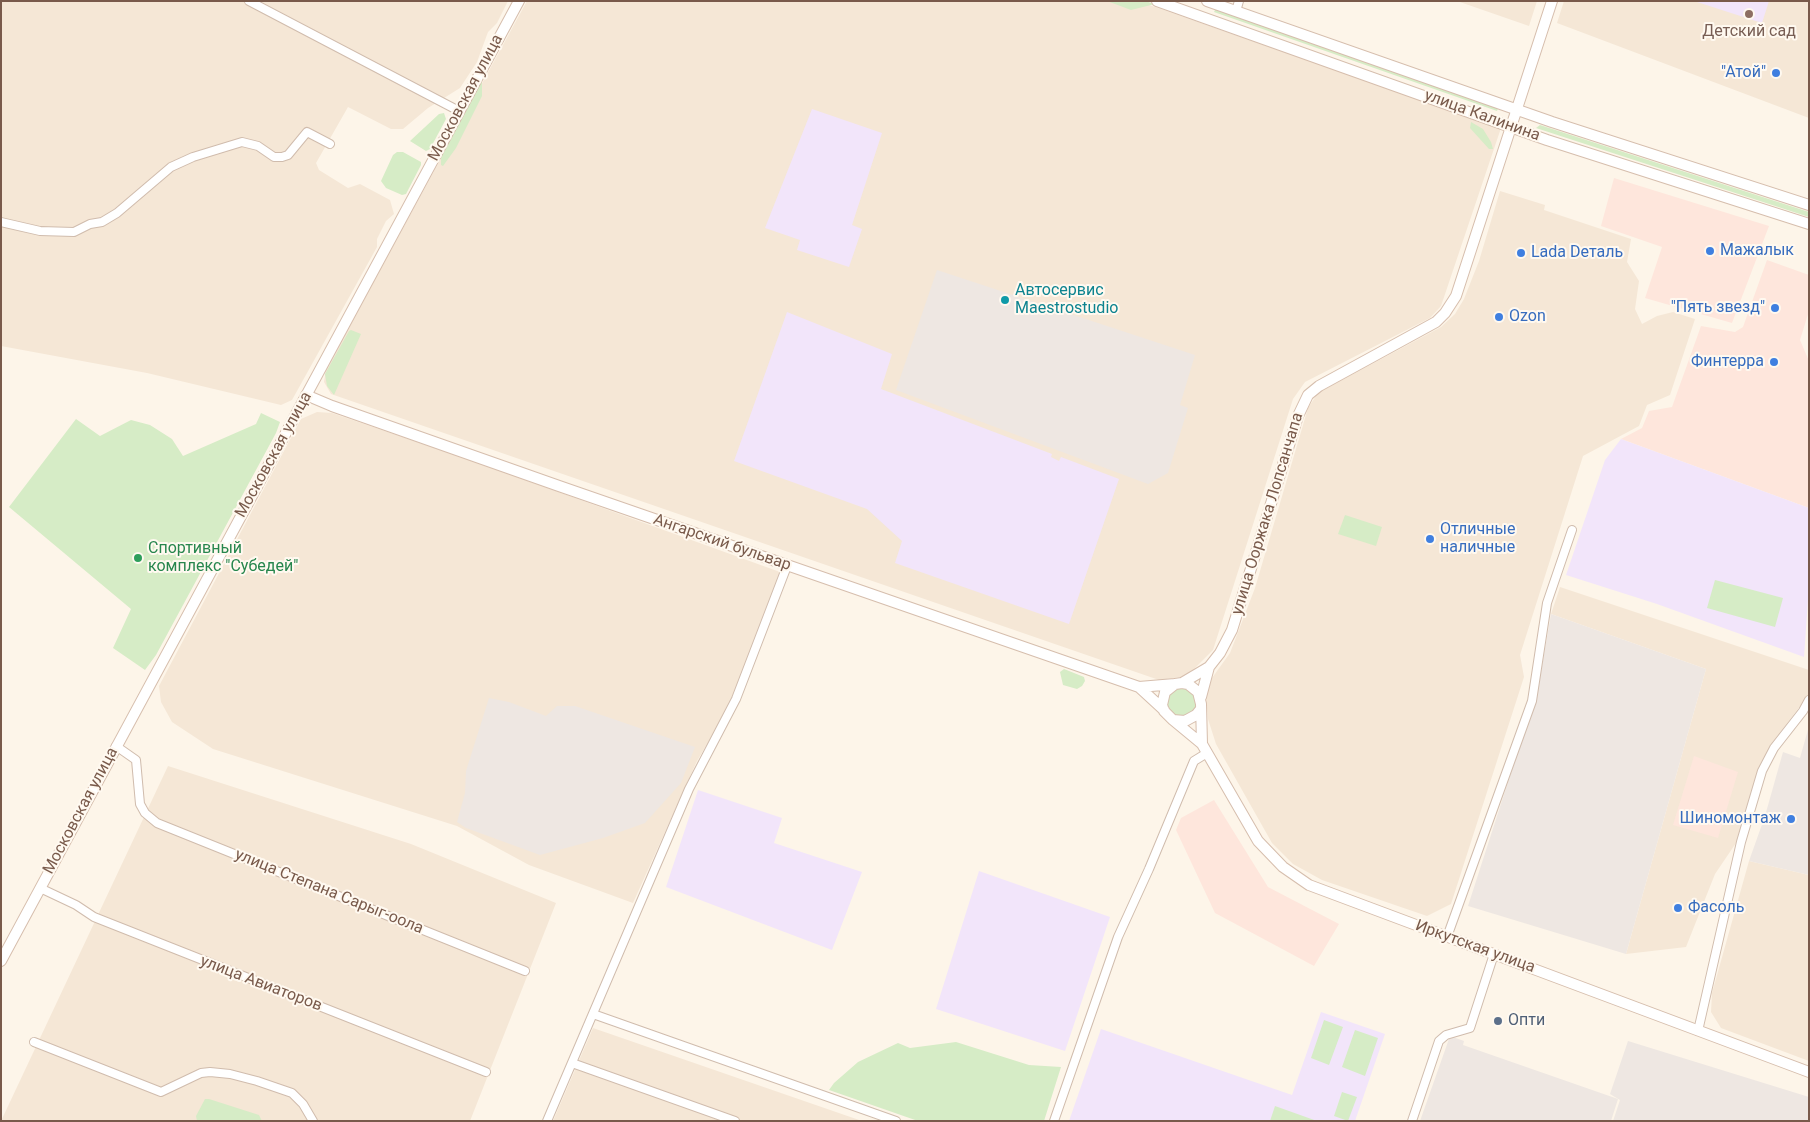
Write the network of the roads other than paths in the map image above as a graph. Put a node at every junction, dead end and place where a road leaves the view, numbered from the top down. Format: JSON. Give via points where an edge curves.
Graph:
{"nodes":[{"id":1,"x":249,"y":1,"type":"edge"},
{"id":2,"x":519,"y":1,"type":"edge"},
{"id":3,"x":1157,"y":1,"type":"edge"},
{"id":4,"x":1205,"y":1,"type":"edge"},
{"id":5,"x":1552,"y":1,"type":"edge"},
{"id":6,"x":1237,"y":6,"type":"edge"},
{"id":7,"x":1198,"y":15,"type":"junction"},
{"id":8,"x":1517,"y":110,"type":"junction"},
{"id":9,"x":459,"y":111,"type":"junction"},
{"id":10,"x":1511,"y":126,"type":"junction"},
{"id":11,"x":330,"y":144,"type":"dead end"},
{"id":12,"x":1809,"y":206,"type":"edge"},
{"id":13,"x":1,"y":222,"type":"edge"},
{"id":14,"x":1809,"y":224,"type":"edge"},
{"id":15,"x":306,"y":395,"type":"junction"},
{"id":16,"x":1572,"y":530,"type":"dead end"},
{"id":17,"x":787,"y":566,"type":"junction"},
{"id":18,"x":1209,"y":667,"type":"junction"},
{"id":19,"x":1178,"y":683,"type":"junction"},
{"id":20,"x":1139,"y":687,"type":"junction"},
{"id":21,"x":1201,"y":698,"type":"junction"},
{"id":22,"x":1809,"y":700,"type":"edge"},
{"id":23,"x":1200,"y":710,"type":"junction"},
{"id":24,"x":1164,"y":711,"type":"junction"},
{"id":25,"x":1173,"y":720,"type":"junction"},
{"id":26,"x":116,"y":746,"type":"junction"},
{"id":27,"x":1204,"y":748,"type":"junction"},
{"id":28,"x":40,"y":888,"type":"junction"},
{"id":29,"x":1447,"y":937,"type":"junction"},
{"id":30,"x":1494,"y":954,"type":"junction"},
{"id":31,"x":1,"y":961,"type":"edge"},
{"id":32,"x":525,"y":971,"type":"dead end"},
{"id":33,"x":593,"y":1014,"type":"junction"},
{"id":34,"x":1698,"y":1031,"type":"junction"},
{"id":35,"x":34,"y":1042,"type":"dead end"},
{"id":36,"x":572,"y":1063,"type":"junction"},
{"id":37,"x":486,"y":1072,"type":"dead end"},
{"id":38,"x":1809,"y":1072,"type":"edge"},
{"id":39,"x":313,"y":1121,"type":"edge"},
{"id":40,"x":547,"y":1121,"type":"edge"},
{"id":41,"x":735,"y":1121,"type":"edge"},
{"id":42,"x":896,"y":1121,"type":"edge"},
{"id":43,"x":1054,"y":1121,"type":"edge"},
{"id":44,"x":1412,"y":1121,"type":"edge"}],
"edges":[{"from":1,"to":9,"type":"street"},
{"from":2,"to":9,"type":"street","name":"Московская улица"},
{"from":3,"to":7,"type":"street","name":"улица Калинина"},
{"from":4,"to":6,"type":"street","name":"улица Калинина"},
{"from":4,"to":7,"type":"street"},
{"from":5,"to":8,"type":"street","name":"улица Ооржака Лопсанчапа"},
{"from":6,"to":8,"type":"street","name":"улица Калинина"},
{"from":7,"to":10,"type":"street","name":"улица Калинина"},
{"from":8,"to":10,"type":"street","name":"улица Ооржака Лопсанчапа"},
{"from":8,"to":12,"type":"street","name":"улица Калинина"},
{"from":9,"to":15,"type":"street","name":"Московская улица"},
{"from":10,"to":14,"type":"street","name":"улица Калинина"},
{"from":10,"to":18,"type":"street","name":"улица Ооржака Лопсанчапа","via":[[1459,288],[1445,313],[1424,330],[1308,395],[1232,630]]},
{"from":11,"to":13,"type":"street","via":[[308,132],[288,155],[282,157],[274,157],[258,146],[242,142],[192,157],[171,167],[117,213],[74,232],[40,231]]},
{"from":15,"to":17,"type":"street","name":"Ангарский бульвар"},
{"from":15,"to":26,"type":"street","name":"Московская улица"},
{"from":16,"to":29,"type":"street","via":[[1545,610],[1532,701]]},
{"from":17,"to":20,"type":"street","name":"Ангарский бульвар"},
{"from":17,"to":33,"type":"street","via":[[736,699],[699,766]]},
{"from":18,"to":19,"type":"street","name":"улица Ооржака Лопсанчапа"},
{"from":18,"to":21,"type":"street","name":"улица Ооржака Лопсанчапа"},
{"from":19,"to":20,"type":"street","name":"Ангарский бульвар"},
{"from":19,"to":21,"type":"street","via":[[1194,687]]},
{"from":19,"to":24,"type":"street","via":[[1165,692]]},
{"from":20,"to":24,"type":"street","name":"Ангарский бульвар"},
{"from":21,"to":23,"type":"street"},
{"from":22,"to":34,"type":"street","via":[[1774,748],[1762,771],[1741,842]]},
{"from":23,"to":25,"type":"street","via":[[1185,722]]},
{"from":23,"to":27,"type":"street","name":"Иркутская улица"},
{"from":24,"to":25,"type":"street"},
{"from":25,"to":27,"type":"street","name":"Иркутская улица"},
{"from":26,"to":28,"type":"street","name":"Московская улица"},
{"from":26,"to":32,"type":"street","name":"улица Степана Сарыг-оола","via":[[136,760],[140,804],[157,823]]},
{"from":27,"to":29,"type":"street","name":"Иркутская улица","via":[[1258,841],[1291,873],[1327,893]]},
{"from":27,"to":43,"type":"street","via":[[1194,761],[1118,936]]},
{"from":28,"to":31,"type":"street","name":"Московская улица"},
{"from":28,"to":37,"type":"street","name":"улица Авиаторов","via":[[94,917]]},
{"from":29,"to":30,"type":"street","name":"Иркутская улица"},
{"from":30,"to":34,"type":"street","name":"Иркутская улица"},
{"from":30,"to":44,"type":"street","via":[[1470,1028],[1446,1035],[1439,1041]]},
{"from":33,"to":36,"type":"street"},
{"from":33,"to":42,"type":"street"},
{"from":34,"to":38,"type":"street","name":"Иркутская улица"},
{"from":35,"to":39,"type":"street","via":[[161,1092],[201,1073],[257,1081],[292,1093]]},
{"from":36,"to":40,"type":"street"},
{"from":36,"to":41,"type":"street"}]}
